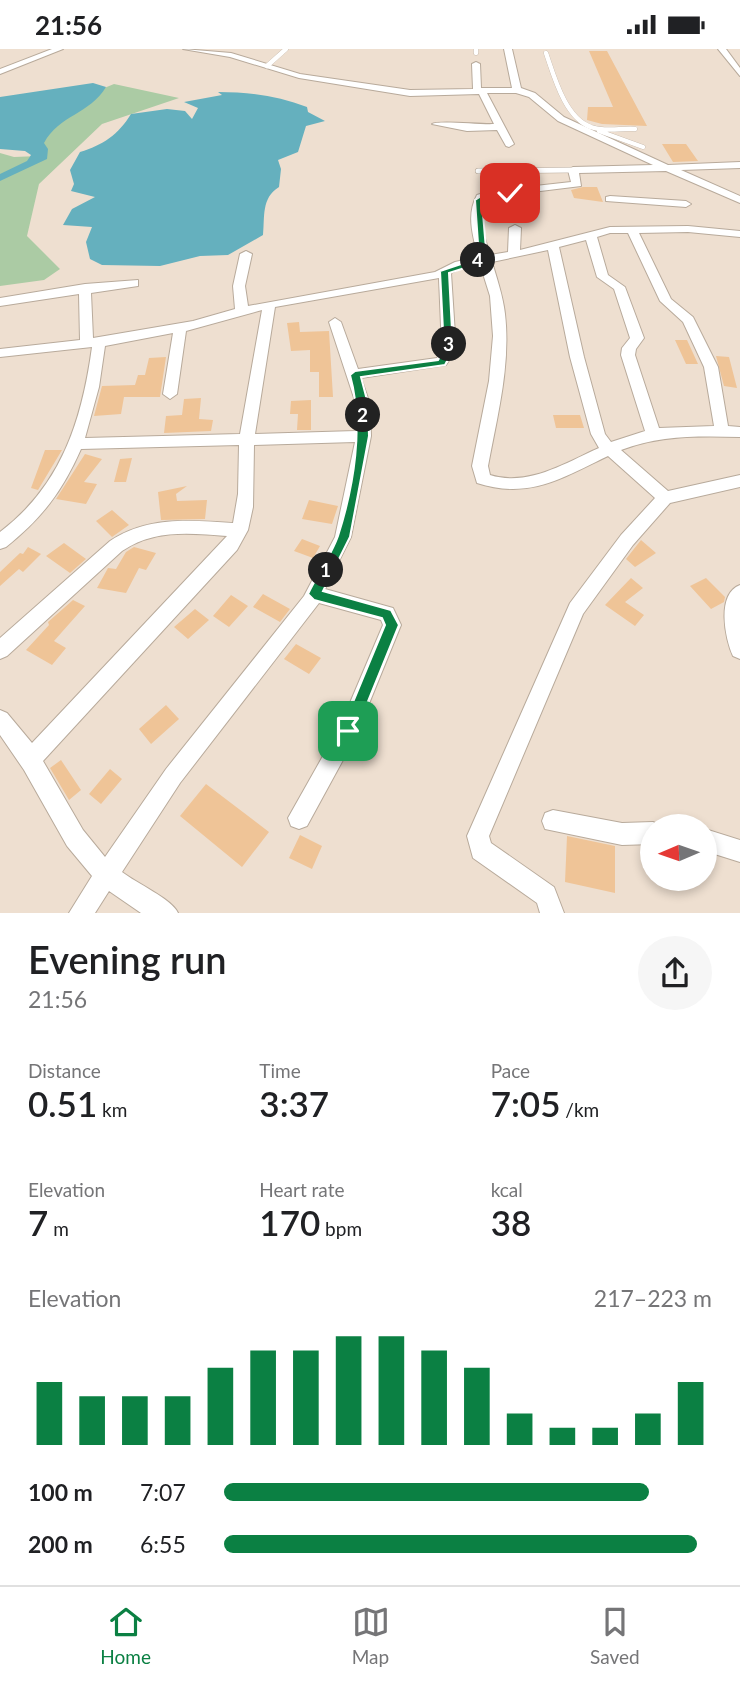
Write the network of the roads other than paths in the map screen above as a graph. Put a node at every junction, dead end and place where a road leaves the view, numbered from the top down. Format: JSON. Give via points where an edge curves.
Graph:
{"nodes":[{"id":1,"x":59,"y":49,"type":"edge"},
{"id":2,"x":187,"y":49,"type":"edge"},
{"id":3,"x":286,"y":49,"type":"edge"},
{"id":4,"x":508,"y":49,"type":"edge"},
{"id":5,"x":722,"y":49,"type":"edge"},
{"id":6,"x":546,"y":53,"type":"dead end"},
{"id":7,"x":477,"y":64,"type":"dead end"},
{"id":8,"x":267,"y":66,"type":"junction"},
{"id":9,"x":0,"y":72,"type":"edge"},
{"id":10,"x":740,"y":74,"type":"edge"},
{"id":11,"x":517,"y":90,"type":"junction"},
{"id":12,"x":480,"y":92,"type":"junction"},
{"id":13,"x":437,"y":124,"type":"dead end"},
{"id":14,"x":501,"y":127,"type":"junction"},
{"id":15,"x":635,"y":128,"type":"dead end"},
{"id":16,"x":589,"y":129,"type":"junction"},
{"id":17,"x":509,"y":144,"type":"dead end"},
{"id":18,"x":643,"y":146,"type":"dead end"},
{"id":19,"x":740,"y":165,"type":"edge"},
{"id":20,"x":667,"y":167,"type":"junction"},
{"id":21,"x":573,"y":170,"type":"junction"},
{"id":22,"x":478,"y":171,"type":"dead end"},
{"id":23,"x":693,"y":180,"type":"junction"},
{"id":24,"x":610,"y":199,"type":"dead end"},
{"id":25,"x":740,"y":200,"type":"edge"},
{"id":26,"x":686,"y":204,"type":"junction"},
{"id":27,"x":515,"y":228,"type":"dead end"},
{"id":28,"x":632,"y":229,"type":"junction"},
{"id":29,"x":688,"y":229,"type":"junction"},
{"id":30,"x":590,"y":234,"type":"junction"},
{"id":31,"x":740,"y":234,"type":"edge"},
{"id":32,"x":553,"y":245,"type":"junction"},
{"id":33,"x":246,"y":254,"type":"dead end"},
{"id":34,"x":514,"y":254,"type":"junction"},
{"id":35,"x":484,"y":259,"type":"junction"},
{"id":36,"x":445,"y":271,"type":"junction"},
{"id":37,"x":134,"y":283,"type":"dead end"},
{"id":38,"x":85,"y":288,"type":"junction"},
{"id":39,"x":0,"y":302,"type":"edge"},
{"id":40,"x":269,"y":305,"type":"junction"},
{"id":41,"x":242,"y":311,"type":"junction"},
{"id":42,"x":335,"y":323,"type":"dead end"},
{"id":43,"x":180,"y":327,"type":"junction"},
{"id":44,"x":93,"y":343,"type":"junction"},
{"id":45,"x":0,"y":353,"type":"edge"},
{"id":46,"x":355,"y":375,"type":"junction"},
{"id":47,"x":170,"y":394,"type":"dead end"},
{"id":48,"x":722,"y":432,"type":"junction"},
{"id":49,"x":740,"y":432,"type":"edge"},
{"id":50,"x":653,"y":435,"type":"junction"},
{"id":51,"x":364,"y":436,"type":"junction"},
{"id":52,"x":247,"y":439,"type":"junction"},
{"id":53,"x":76,"y":444,"type":"junction"},
{"id":54,"x":611,"y":450,"type":"junction"},
{"id":55,"x":740,"y":481,"type":"edge"},
{"id":56,"x":665,"y":498,"type":"junction"},
{"id":57,"x":240,"y":530,"type":"junction"},
{"id":58,"x":4,"y":534,"type":"edge"},
{"id":59,"x":740,"y":593,"type":"edge"},
{"id":60,"x":314,"y":594,"type":"junction"},
{"id":61,"x":739,"y":639,"type":"edge"},
{"id":62,"x":0,"y":649,"type":"edge"},
{"id":63,"x":0,"y":720,"type":"edge"},
{"id":64,"x":32,"y":758,"type":"junction"},
{"id":65,"x":299,"y":818,"type":"dead end"},
{"id":66,"x":553,"y":821,"type":"dead end"},
{"id":67,"x":640,"y":833,"type":"edge"},
{"id":68,"x":718,"y":844,"type":"edge"},
{"id":69,"x":740,"y":851,"type":"edge"},
{"id":70,"x":106,"y":872,"type":"junction"},
{"id":71,"x":81,"y":913,"type":"edge"},
{"id":72,"x":166,"y":913,"type":"edge"},
{"id":73,"x":552,"y":913,"type":"edge"}],
"edges":[{"from":1,"to":9,"type":"street"},
{"from":2,"to":8,"type":"street","via":[[218,52]]},
{"from":3,"to":8,"type":"lane"},
{"from":4,"to":11,"type":"street"},
{"from":5,"to":10,"type":"street"},
{"from":6,"to":16,"type":"lane","via":[[561,91]]},
{"from":7,"to":12,"type":"street"},
{"from":8,"to":12,"type":"street","via":[[299,76],[410,93]]},
{"from":11,"to":12,"type":"street"},
{"from":11,"to":16,"type":"street","via":[[561,118]]},
{"from":12,"to":14,"type":"street"},
{"from":13,"to":14,"type":"street"},
{"from":14,"to":17,"type":"street"},
{"from":15,"to":16,"type":"lane"},
{"from":16,"to":18,"type":"lane"},
{"from":16,"to":20,"type":"street"},
{"from":19,"to":20,"type":"street"},
{"from":20,"to":21,"type":"street"},
{"from":20,"to":23,"type":"street"},
{"from":21,"to":22,"type":"lane"},
{"from":21,"to":35,"type":"street","via":[[575,184],[481,197],[476,206]]},
{"from":23,"to":25,"type":"street"},
{"from":23,"to":26,"type":"street"},
{"from":24,"to":26,"type":"street"},
{"from":26,"to":29,"type":"street"},
{"from":27,"to":34,"type":"street"},
{"from":28,"to":29,"type":"street"},
{"from":28,"to":30,"type":"street"},
{"from":28,"to":48,"type":"street","via":[[666,301],[688,320],[710,367]]},
{"from":29,"to":31,"type":"street"},
{"from":30,"to":32,"type":"street"},
{"from":30,"to":50,"type":"street","via":[[603,277],[619,288],[637,338],[628,355]]},
{"from":32,"to":34,"type":"street"},
{"from":32,"to":54,"type":"street","via":[[598,434]]},
{"from":33,"to":41,"type":"street","via":[[239,286]]},
{"from":34,"to":35,"type":"street"},
{"from":35,"to":36,"type":"street"},
{"from":35,"to":54,"type":"street","via":[[497,298],[499,343],[480,466],[483,479],[499,483],[552,477]]},
{"from":36,"to":40,"type":"street"},
{"from":36,"to":46,"type":"street","via":[[449,350],[441,362]]},
{"from":37,"to":38,"type":"street"},
{"from":38,"to":39,"type":"street"},
{"from":38,"to":44,"type":"street"},
{"from":40,"to":41,"type":"street"},
{"from":40,"to":52,"type":"street"},
{"from":41,"to":43,"type":"street"},
{"from":42,"to":46,"type":"street"},
{"from":43,"to":44,"type":"street"},
{"from":43,"to":47,"type":"street"},
{"from":44,"to":45,"type":"street"},
{"from":44,"to":53,"type":"street","via":[[95,379]]},
{"from":46,"to":51,"type":"street","via":[[363,404]]},
{"from":48,"to":49,"type":"street"},
{"from":48,"to":50,"type":"street"},
{"from":50,"to":54,"type":"street"},
{"from":51,"to":52,"type":"street"},
{"from":51,"to":60,"type":"street","via":[[344,537]]},
{"from":52,"to":53,"type":"street"},
{"from":52,"to":57,"type":"street","via":[[246,510]]},
{"from":53,"to":58,"type":"street","via":[[36,512]]},
{"from":54,"to":56,"type":"street"},
{"from":55,"to":56,"type":"street"},
{"from":56,"to":73,"type":"street","via":[[576,609],[478,837],[481,850],[546,895]]},
{"from":57,"to":62,"type":"street","via":[[136,531]]},
{"from":57,"to":64,"type":"street"},
{"from":59,"to":61,"type":"street","via":[[734,603]]},
{"from":60,"to":65,"type":"street","via":[[387,614],[392,625],[348,731]]},
{"from":60,"to":70,"type":"street","via":[[173,776]]},
{"from":63,"to":64,"type":"street"},
{"from":64,"to":70,"type":"street","via":[[76,840]]},
{"from":66,"to":67,"type":"street"},
{"from":68,"to":69,"type":"street"},
{"from":70,"to":71,"type":"street"},
{"from":70,"to":72,"type":"street"}]}
